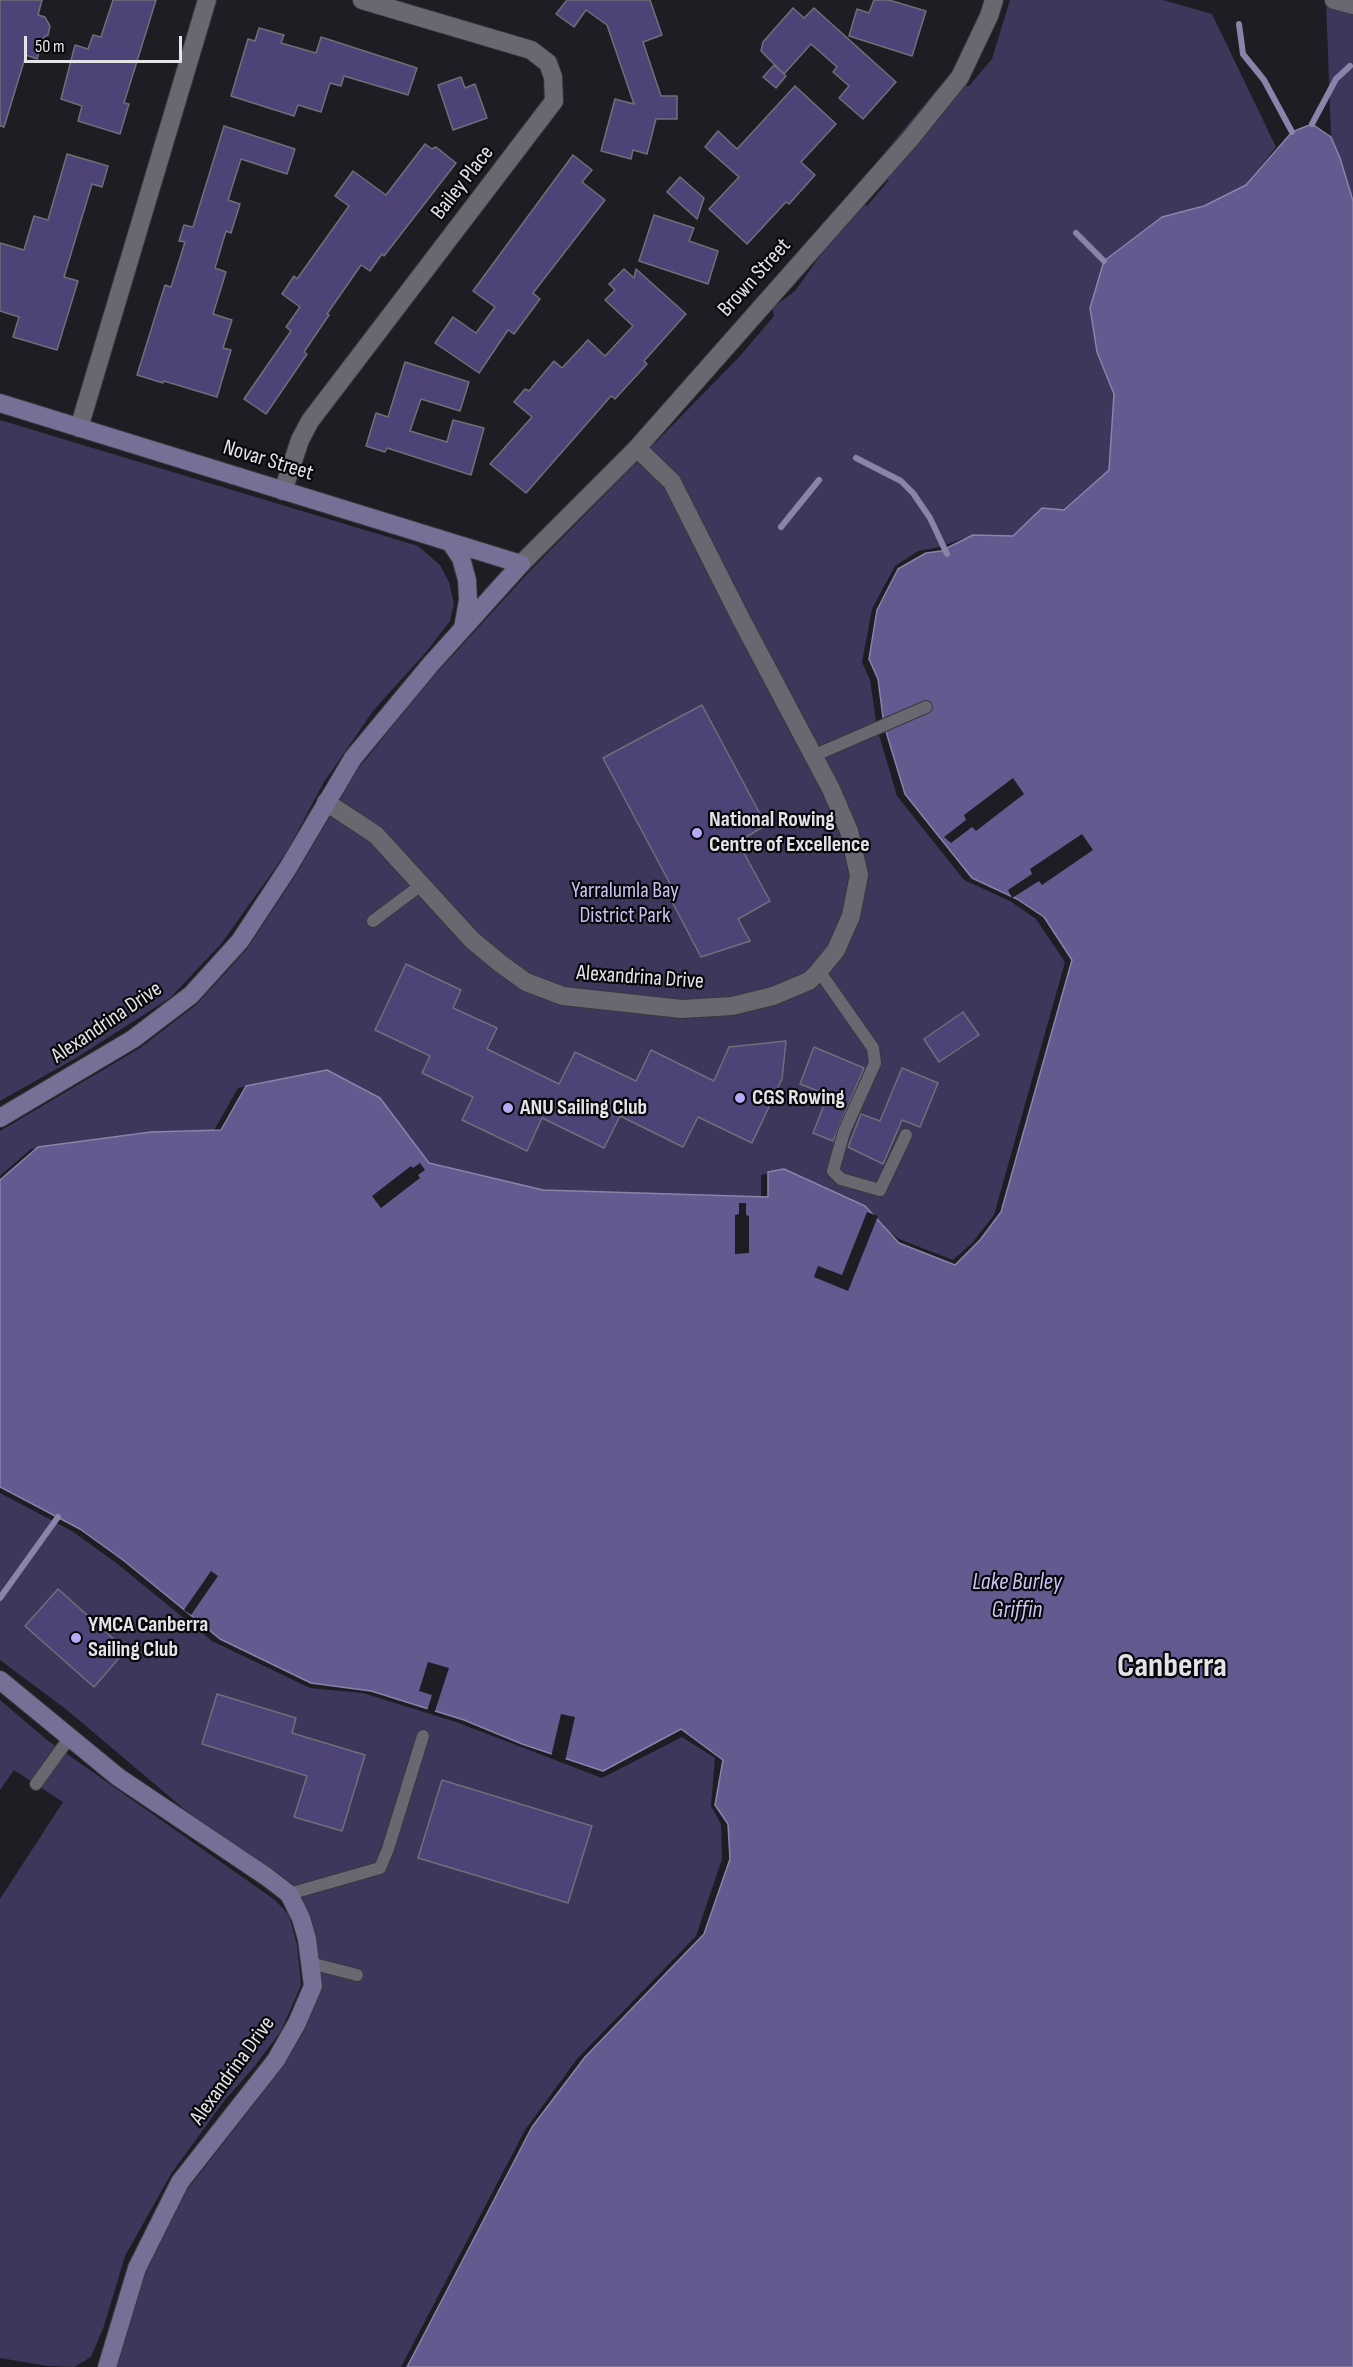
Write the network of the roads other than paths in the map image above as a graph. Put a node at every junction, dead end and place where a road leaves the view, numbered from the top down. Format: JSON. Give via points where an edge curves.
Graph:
{"nodes":[{"id":1,"x":207,"y":0,"type":"edge"},
{"id":2,"x":362,"y":0,"type":"edge"},
{"id":3,"x":994,"y":0,"type":"edge"},
{"id":4,"x":1334,"y":0,"type":"edge"},
{"id":5,"x":1353,"y":6,"type":"edge"},
{"id":6,"x":0,"y":403,"type":"edge"},
{"id":7,"x":79,"y":428,"type":"junction"},
{"id":8,"x":637,"y":448,"type":"junction"},
{"id":9,"x":284,"y":491,"type":"junction"},
{"id":10,"x":450,"y":543,"type":"junction"},
{"id":11,"x":521,"y":564,"type":"junction"},
{"id":12,"x":463,"y":628,"type":"junction"},
{"id":13,"x":926,"y":707,"type":"dead end"},
{"id":14,"x":813,"y":756,"type":"junction"},
{"id":15,"x":326,"y":802,"type":"junction"},
{"id":16,"x":421,"y":885,"type":"junction"},
{"id":17,"x":373,"y":921,"type":"dead end"},
{"id":18,"x":819,"y":971,"type":"junction"},
{"id":19,"x":0,"y":1118,"type":"edge"},
{"id":20,"x":906,"y":1135,"type":"dead end"},
{"id":21,"x":0,"y":1680,"type":"edge"},
{"id":22,"x":423,"y":1736,"type":"dead end"},
{"id":23,"x":69,"y":1737,"type":"junction"},
{"id":24,"x":36,"y":1784,"type":"dead end"},
{"id":25,"x":289,"y":1894,"type":"junction"},
{"id":26,"x":310,"y":1963,"type":"junction"},
{"id":27,"x":357,"y":1975,"type":"dead end"},
{"id":28,"x":107,"y":2367,"type":"edge"}],
"edges":[{"from":1,"to":7,"type":"street"},
{"from":2,"to":9,"type":"street","name":"Bailey Place","via":[[531,50],[548,63],[554,77],[554,101],[310,421],[296,450]]},
{"from":3,"to":8,"type":"street","name":"Brown Street","via":[[960,77],[910,139]]},
{"from":4,"to":5,"type":"street"},
{"from":6,"to":7,"type":"main road","name":"Novar Street"},
{"from":7,"to":9,"type":"main road","name":"Novar Street"},
{"from":8,"to":11,"type":"street","name":"Brown Street"},
{"from":8,"to":14,"type":"street","name":"Alexandrina Drive","via":[[672,482]]},
{"from":9,"to":10,"type":"main road","name":"Novar Street"},
{"from":10,"to":11,"type":"main road","name":"Novar Street"},
{"from":10,"to":12,"type":"main road","via":[[461,558],[467,580]]},
{"from":11,"to":12,"type":"main road","name":"Alexandrina Drive"},
{"from":12,"to":15,"type":"main road","name":"Alexandrina Drive","via":[[353,758]]},
{"from":13,"to":14,"type":"lane"},
{"from":14,"to":18,"type":"street","name":"Alexandrina Drive","via":[[849,831],[859,875],[852,916],[836,950]]},
{"from":15,"to":16,"type":"street","name":"Alexandrina Drive","via":[[376,836]]},
{"from":15,"to":19,"type":"main road","name":"Alexandrina Drive","via":[[240,941],[190,995],[133,1039]]},
{"from":16,"to":17,"type":"lane"},
{"from":16,"to":18,"type":"street","name":"Alexandrina Drive","via":[[472,940],[501,964],[526,982],[563,996],[682,1009],[732,1006],[773,996],[809,981]]},
{"from":18,"to":20,"type":"lane","via":[[873,1048],[875,1062],[844,1132],[832,1171],[841,1179],[880,1190]]},
{"from":21,"to":23,"type":"main road","name":"Alexandrina Drive"},
{"from":22,"to":25,"type":"lane","via":[[380,1868]]},
{"from":23,"to":24,"type":"lane"},
{"from":23,"to":25,"type":"main road","name":"Alexandrina Drive","via":[[118,1777]]},
{"from":25,"to":26,"type":"main road","name":"Alexandrina Drive","via":[[301,1918]]},
{"from":26,"to":27,"type":"lane"},
{"from":26,"to":28,"type":"main road","name":"Alexandrina Drive","via":[[313,1986],[276,2060],[174,2193],[137,2268]]}]}
